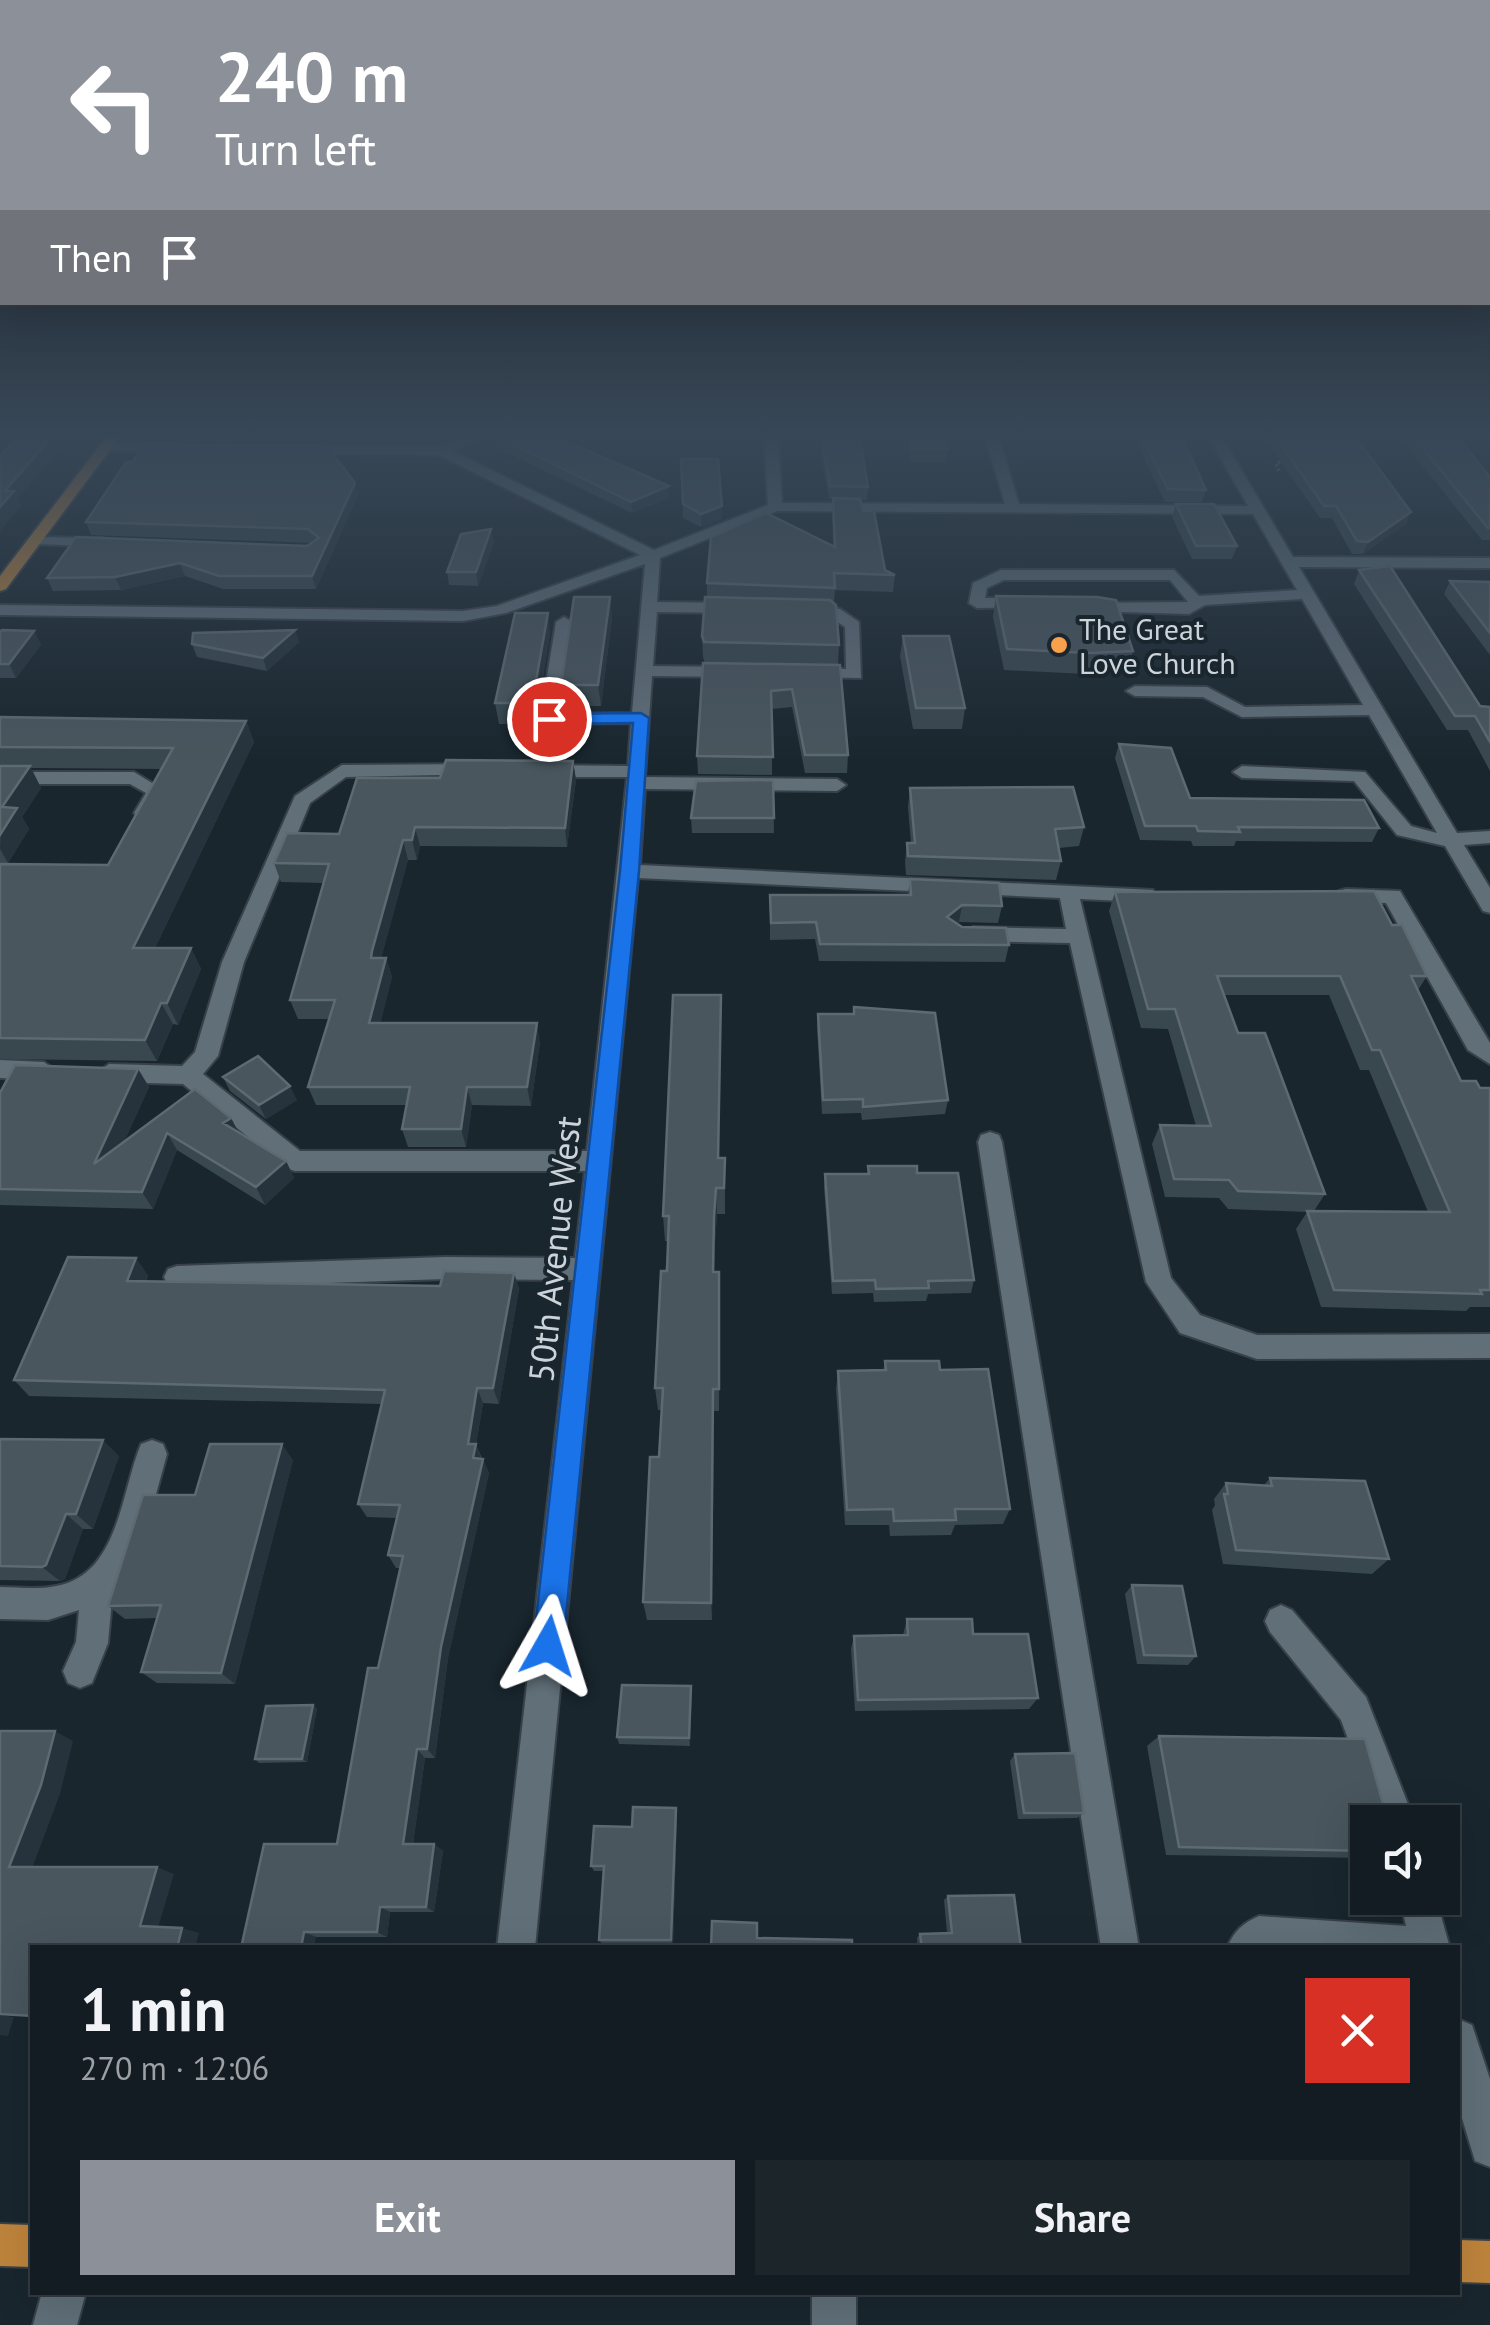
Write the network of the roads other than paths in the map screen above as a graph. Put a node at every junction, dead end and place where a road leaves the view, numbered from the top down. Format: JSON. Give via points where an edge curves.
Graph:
{"nodes":[{"id":1,"x":27,"y":548,"type":"edge"},
{"id":2,"x":636,"y":548,"type":"edge"},
{"id":3,"x":674,"y":548,"type":"edge"},
{"id":4,"x":1279,"y":548,"type":"edge"},
{"id":5,"x":653,"y":556,"type":"junction"},
{"id":6,"x":1288,"y":562,"type":"junction"},
{"id":7,"x":1490,"y":563,"type":"edge"},
{"id":8,"x":0,"y":586,"type":"edge"},
{"id":9,"x":1306,"y":594,"type":"junction"},
{"id":10,"x":1197,"y":603,"type":"junction"},
{"id":11,"x":1054,"y":605,"type":"edge"},
{"id":12,"x":649,"y":606,"type":"junction"},
{"id":13,"x":1073,"y":606,"type":"edge"},
{"id":14,"x":754,"y":608,"type":"edge"},
{"id":15,"x":794,"y":608,"type":"edge"},
{"id":16,"x":0,"y":610,"type":"edge"},
{"id":17,"x":564,"y":622,"type":"dead end"},
{"id":18,"x":644,"y":672,"type":"junction"},
{"id":19,"x":1136,"y":691,"type":"dead end"},
{"id":20,"x":1376,"y":710,"type":"junction"},
{"id":21,"x":641,"y":718,"type":"junction"},
{"id":22,"x":1242,"y":772,"type":"dead end"},
{"id":23,"x":0,"y":778,"type":"edge"},
{"id":24,"x":636,"y":778,"type":"junction"},
{"id":25,"x":837,"y":785,"type":"dead end"},
{"id":26,"x":132,"y":834,"type":"edge"},
{"id":27,"x":1490,"y":837,"type":"edge"},
{"id":28,"x":1450,"y":838,"type":"junction"},
{"id":29,"x":630,"y":871,"type":"junction"},
{"id":30,"x":1069,"y":894,"type":"junction"},
{"id":31,"x":1164,"y":895,"type":"edge"},
{"id":32,"x":1317,"y":896,"type":"edge"},
{"id":33,"x":1490,"y":906,"type":"edge"},
{"id":34,"x":959,"y":934,"type":"edge"},
{"id":35,"x":1078,"y":936,"type":"junction"},
{"id":36,"x":1490,"y":1055,"type":"edge"},
{"id":37,"x":0,"y":1069,"type":"edge"},
{"id":38,"x":188,"y":1075,"type":"junction"},
{"id":39,"x":990,"y":1142,"type":"dead end"},
{"id":40,"x":599,"y":1161,"type":"junction"},
{"id":41,"x":588,"y":1269,"type":"junction"},
{"id":42,"x":177,"y":1277,"type":"edge"},
{"id":43,"x":1490,"y":1346,"type":"edge"},
{"id":44,"x":152,"y":1454,"type":"dead end"},
{"id":45,"x":97,"y":1584,"type":"junction"},
{"id":46,"x":0,"y":1603,"type":"edge"},
{"id":47,"x":1281,"y":1621,"type":"dead end"},
{"id":48,"x":80,"y":1671,"type":"dead end"},
{"id":49,"x":1391,"y":1805,"type":"edge"},
{"id":50,"x":1423,"y":1915,"type":"edge"},
{"id":51,"x":516,"y":1945,"type":"edge"},
{"id":52,"x":1120,"y":1945,"type":"edge"},
{"id":53,"x":1249,"y":1945,"type":"edge"},
{"id":54,"x":1400,"y":1945,"type":"edge"},
{"id":55,"x":1430,"y":1945,"type":"edge"},
{"id":56,"x":1460,"y":2046,"type":"edge"},
{"id":57,"x":1490,"y":2146,"type":"edge"},
{"id":58,"x":0,"y":2245,"type":"edge"},
{"id":59,"x":30,"y":2246,"type":"edge"},
{"id":60,"x":1460,"y":2262,"type":"edge"},
{"id":61,"x":1490,"y":2262,"type":"edge"},
{"id":62,"x":63,"y":2295,"type":"edge"},
{"id":63,"x":834,"y":2295,"type":"edge"},
{"id":64,"x":55,"y":2325,"type":"edge"},
{"id":65,"x":834,"y":2325,"type":"edge"}],
"edges":[{"from":1,"to":8,"type":"main road"},
{"from":2,"to":5,"type":"street"},
{"from":3,"to":5,"type":"street"},
{"from":4,"to":6,"type":"street"},
{"from":5,"to":12,"type":"street","name":"50th Avenue West"},
{"from":5,"to":16,"type":"street","via":[[500,610],[463,616]]},
{"from":6,"to":7,"type":"street"},
{"from":6,"to":9,"type":"street"},
{"from":9,"to":10,"type":"street"},
{"from":9,"to":20,"type":"street"},
{"from":10,"to":11,"type":"street","via":[[1174,575],[1001,575],[980,586],[977,603]]},
{"from":10,"to":13,"type":"street"},
{"from":12,"to":14,"type":"street"},
{"from":12,"to":18,"type":"street","name":"50th Avenue West"},
{"from":15,"to":18,"type":"street","via":[[834,612],[853,625],[854,674]]},
{"from":17,"to":21,"type":"street","via":[[549,719]]},
{"from":18,"to":21,"type":"street","name":"50th Avenue West"},
{"from":19,"to":20,"type":"street","via":[[1207,692],[1242,712]]},
{"from":20,"to":28,"type":"street"},
{"from":21,"to":24,"type":"street","name":"50th Avenue West"},
{"from":22,"to":28,"type":"street","via":[[1358,776],[1402,833]]},
{"from":23,"to":26,"type":"street","via":[[134,778],[156,791]]},
{"from":24,"to":25,"type":"street"},
{"from":24,"to":29,"type":"street","name":"50th Avenue West"},
{"from":24,"to":38,"type":"street","via":[[342,771],[302,800],[233,962],[206,1056]]},
{"from":27,"to":28,"type":"street"},
{"from":28,"to":33,"type":"street"},
{"from":29,"to":30,"type":"street"},
{"from":29,"to":40,"type":"street","name":"50th Avenue West"},
{"from":30,"to":31,"type":"street"},
{"from":30,"to":35,"type":"street"},
{"from":32,"to":36,"type":"street","via":[[1393,896],[1476,1044]]},
{"from":34,"to":35,"type":"street"},
{"from":35,"to":43,"type":"street","via":[[1159,1282],[1190,1324],[1257,1347]]},
{"from":37,"to":38,"type":"street"},
{"from":38,"to":40,"type":"street","via":[[295,1161]]},
{"from":39,"to":52,"type":"street"},
{"from":40,"to":41,"type":"street","name":"50th Avenue West"},
{"from":41,"to":42,"type":"street"},
{"from":41,"to":51,"type":"street","name":"50th Avenue West"},
{"from":44,"to":45,"type":"street","via":[[126,1546]]},
{"from":45,"to":46,"type":"street","via":[[62,1602]]},
{"from":45,"to":48,"type":"street","via":[[92,1643]]},
{"from":47,"to":49,"type":"street","via":[[1354,1709]]},
{"from":50,"to":55,"type":"street"},
{"from":53,"to":54,"type":"street","via":[[1259,1936]]},
{"from":56,"to":57,"type":"street"},
{"from":58,"to":59,"type":"main road"},
{"from":60,"to":61,"type":"main road"},
{"from":62,"to":64,"type":"street"},
{"from":63,"to":65,"type":"street"}]}
